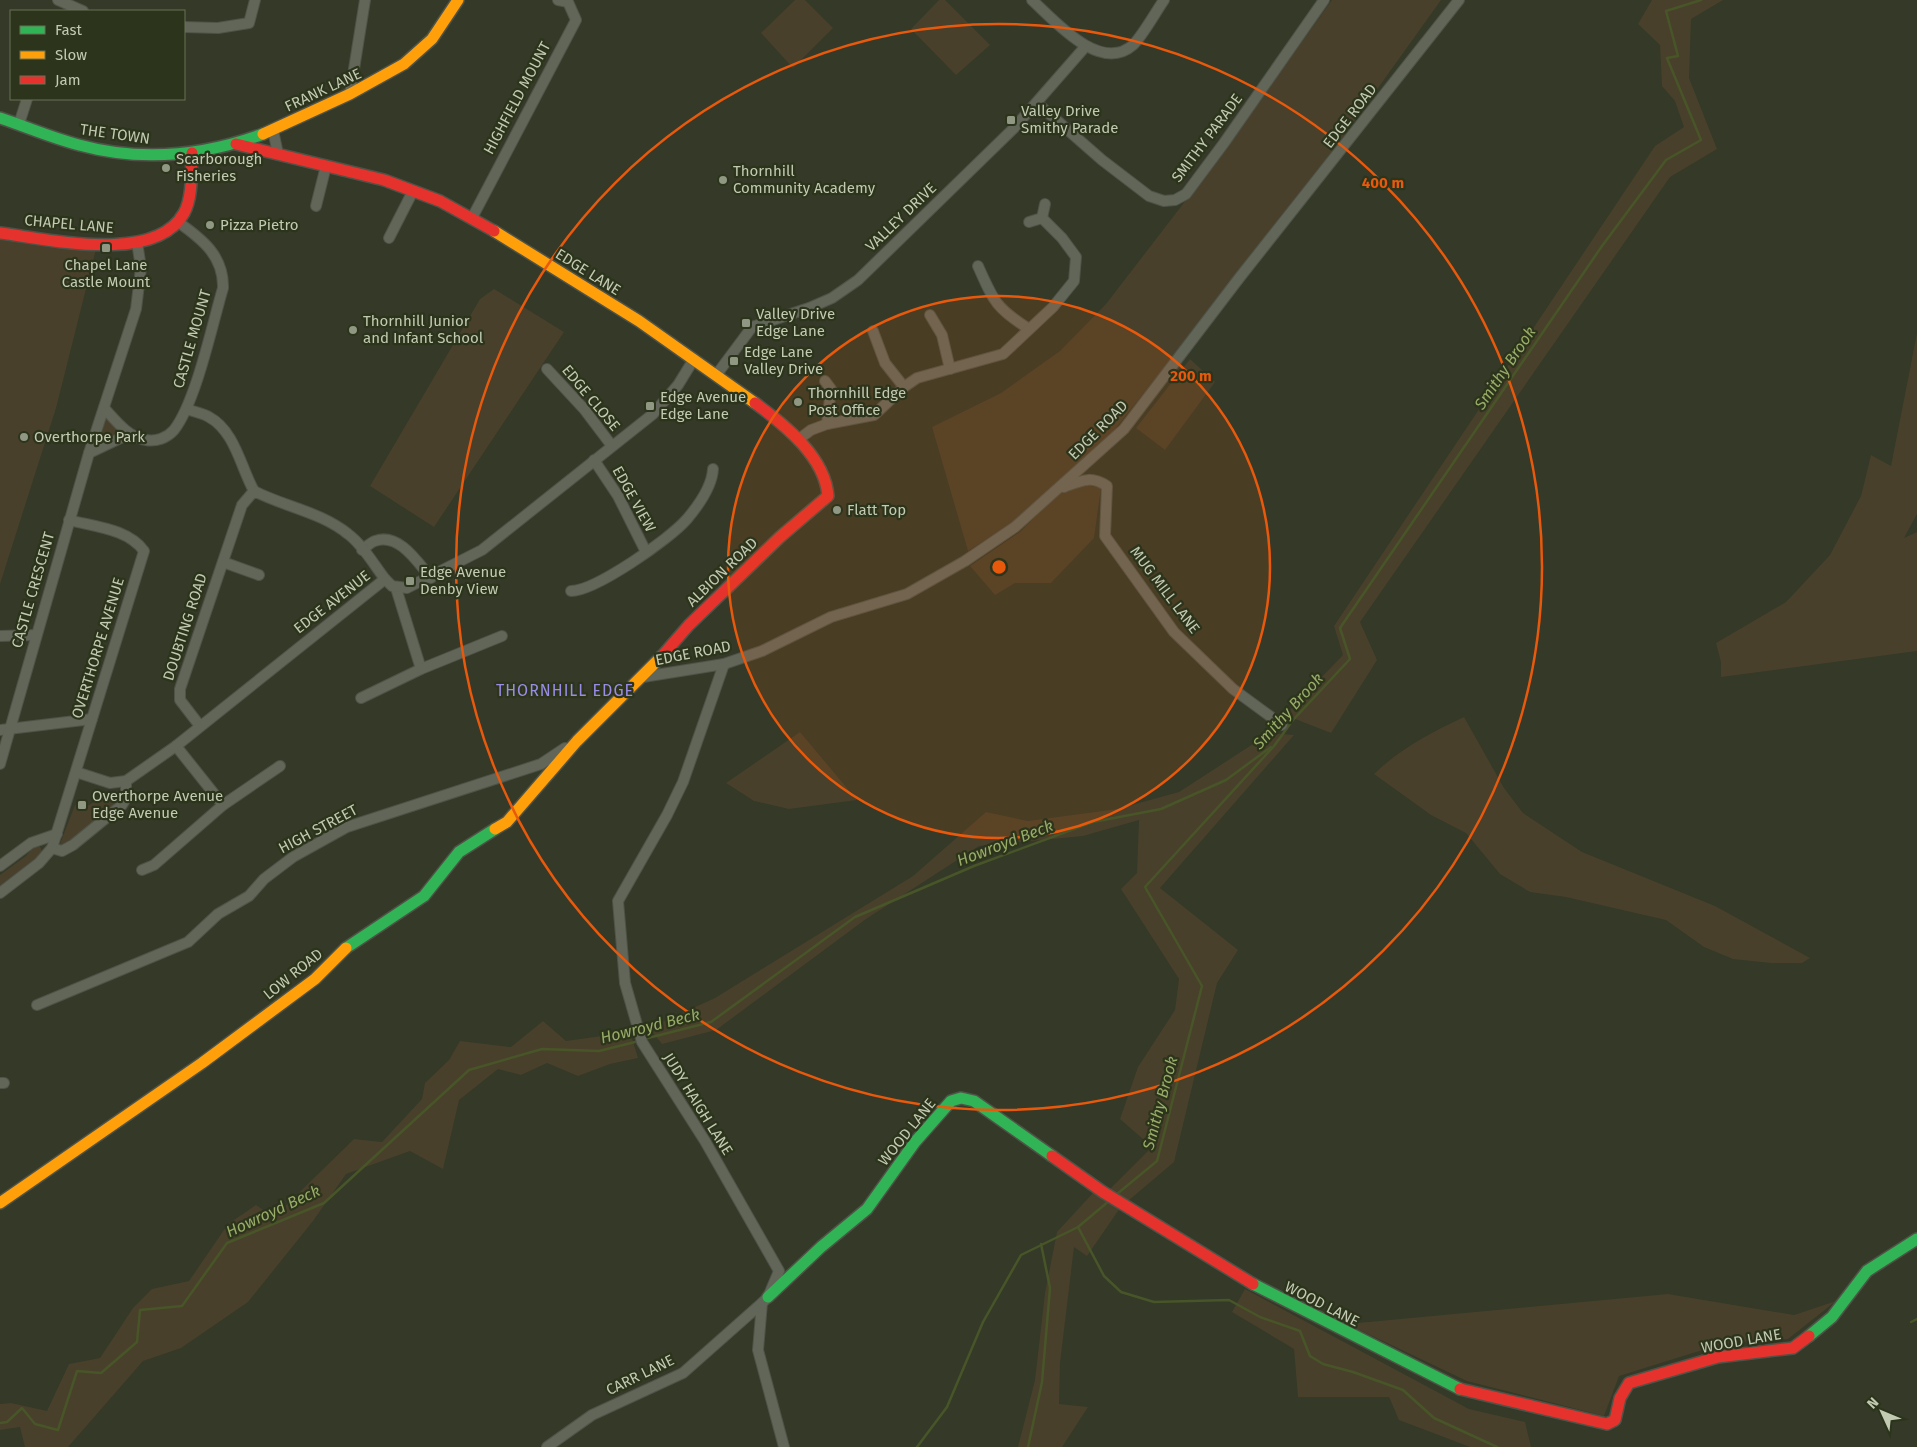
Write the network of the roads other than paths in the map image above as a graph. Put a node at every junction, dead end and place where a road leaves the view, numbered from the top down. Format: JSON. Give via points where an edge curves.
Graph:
{"nodes":[{"id":1,"x":58,"y":0,"type":"edge"},
{"id":2,"x":255,"y":0,"type":"edge"},
{"id":3,"x":365,"y":0,"type":"edge"},
{"id":4,"x":458,"y":0,"type":"edge"},
{"id":5,"x":558,"y":0,"type":"edge"},
{"id":6,"x":1032,"y":0,"type":"edge"},
{"id":7,"x":1164,"y":0,"type":"edge"},
{"id":8,"x":1324,"y":0,"type":"edge"},
{"id":9,"x":1459,"y":0,"type":"edge"},
{"id":10,"x":81,"y":10,"type":"edge"},
{"id":11,"x":185,"y":27,"type":"edge"},
{"id":12,"x":1085,"y":47,"type":"junction"},
{"id":13,"x":350,"y":94,"type":"junction"},
{"id":14,"x":27,"y":100,"type":"edge"},
{"id":15,"x":1037,"y":103,"type":"junction"},
{"id":16,"x":0,"y":118,"type":"edge"},
{"id":17,"x":19,"y":124,"type":"junction"},
{"id":18,"x":274,"y":130,"type":"junction"},
{"id":19,"x":236,"y":144,"type":"junction"},
{"id":20,"x":192,"y":153,"type":"junction"},
{"id":21,"x":278,"y":154,"type":"junction"},
{"id":22,"x":170,"y":155,"type":"joint"},
{"id":23,"x":326,"y":166,"type":"junction"},
{"id":24,"x":413,"y":191,"type":"junction"},
{"id":25,"x":1045,"y":204,"type":"dead end"},
{"id":26,"x":316,"y":206,"type":"dead end"},
{"id":27,"x":472,"y":218,"type":"junction"},
{"id":28,"x":1042,"y":218,"type":"junction"},
{"id":29,"x":178,"y":222,"type":"junction"},
{"id":30,"x":1029,"y":222,"type":"dead end"},
{"id":31,"x":0,"y":233,"type":"edge"},
{"id":32,"x":389,"y":238,"type":"dead end"},
{"id":33,"x":137,"y":242,"type":"junction"},
{"id":34,"x":978,"y":266,"type":"dead end"},
{"id":35,"x":930,"y":315,"type":"dead end"},
{"id":36,"x":1029,"y":329,"type":"junction"},
{"id":37,"x":873,"y":331,"type":"dead end"},
{"id":38,"x":694,"y":359,"type":"junction"},
{"id":39,"x":547,"y":369,"type":"dead end"},
{"id":40,"x":950,"y":369,"type":"junction"},
{"id":41,"x":718,"y":374,"type":"junction"},
{"id":42,"x":825,"y":381,"type":"dead end"},
{"id":43,"x":904,"y":387,"type":"junction"},
{"id":44,"x":104,"y":408,"type":"junction"},
{"id":45,"x":187,"y":409,"type":"junction"},
{"id":46,"x":827,"y":424,"type":"junction"},
{"id":47,"x":129,"y":434,"type":"junction"},
{"id":48,"x":799,"y":440,"type":"junction"},
{"id":49,"x":612,"y":446,"type":"junction"},
{"id":50,"x":89,"y":453,"type":"junction"},
{"id":51,"x":594,"y":460,"type":"junction"},
{"id":52,"x":713,"y":469,"type":"dead end"},
{"id":53,"x":1058,"y":489,"type":"junction"},
{"id":54,"x":254,"y":491,"type":"junction"},
{"id":55,"x":828,"y":496,"type":"joint"},
{"id":56,"x":69,"y":520,"type":"junction"},
{"id":57,"x":362,"y":550,"type":"junction"},
{"id":58,"x":646,"y":552,"type":"junction"},
{"id":59,"x":222,"y":562,"type":"junction"},
{"id":60,"x":259,"y":575,"type":"dead end"},
{"id":61,"x":431,"y":578,"type":"junction"},
{"id":62,"x":385,"y":579,"type":"junction"},
{"id":63,"x":396,"y":588,"type":"junction"},
{"id":64,"x":571,"y":592,"type":"dead end"},
{"id":65,"x":36,"y":635,"type":"junction"},
{"id":66,"x":0,"y":636,"type":"edge"},
{"id":67,"x":502,"y":636,"type":"dead end"},
{"id":68,"x":724,"y":664,"type":"junction"},
{"id":69,"x":421,"y":668,"type":"junction"},
{"id":70,"x":643,"y":677,"type":"junction"},
{"id":71,"x":361,"y":698,"type":"dead end"},
{"id":72,"x":92,"y":719,"type":"junction"},
{"id":73,"x":1282,"y":725,"type":"dead end"},
{"id":74,"x":200,"y":726,"type":"junction"},
{"id":75,"x":5,"y":730,"type":"edge"},
{"id":76,"x":577,"y":741,"type":"junction"},
{"id":77,"x":176,"y":746,"type":"junction"},
{"id":78,"x":0,"y":764,"type":"edge"},
{"id":79,"x":280,"y":766,"type":"dead end"},
{"id":80,"x":76,"y":772,"type":"junction"},
{"id":81,"x":126,"y":781,"type":"junction"},
{"id":82,"x":223,"y":805,"type":"junction"},
{"id":83,"x":57,"y":834,"type":"junction"},
{"id":84,"x":52,"y":848,"type":"junction"},
{"id":85,"x":0,"y":866,"type":"edge"},
{"id":86,"x":142,"y":870,"type":"dead end"},
{"id":87,"x":0,"y":893,"type":"edge"},
{"id":88,"x":37,"y":1005,"type":"dead end"},
{"id":89,"x":0,"y":1202,"type":"edge"},
{"id":90,"x":1917,"y":1239,"type":"edge"},
{"id":91,"x":785,"y":1274,"type":"junction"},
{"id":92,"x":765,"y":1300,"type":"junction"},
{"id":93,"x":547,"y":1447,"type":"edge"},
{"id":94,"x":784,"y":1447,"type":"edge"}],
"edges":[{"from":1,"to":10,"type":"street"},
{"from":2,"to":11,"type":"street","via":[[249,23],[218,28]]},
{"from":3,"to":13,"type":"street"},
{"from":4,"to":13,"type":"street","name":"FRANK LANE","via":[[448,21],[413,58],[386,77]]},
{"from":5,"to":27,"type":"street","name":"HIGHFIELD MOUNT","via":[[568,2],[576,20]]},
{"from":6,"to":12,"type":"street"},
{"from":7,"to":12,"type":"street","via":[[1132,45],[1107,53]]},
{"from":8,"to":15,"type":"street","name":"SMITHY PARADE","via":[[1224,143],[1186,194],[1176,200],[1164,201],[1149,196]]},
{"from":9,"to":53,"type":"street","name":"EDGE ROAD","via":[[1124,429]]},
{"from":12,"to":15,"type":"street","name":"VALLEY DRIVE"},
{"from":13,"to":18,"type":"street","name":"FRANK LANE"},
{"from":14,"to":17,"type":"street"},
{"from":15,"to":41,"type":"street","name":"VALLEY DRIVE","via":[[858,280],[832,298],[752,327]]},
{"from":16,"to":17,"type":"street","name":"THE TOWN"},
{"from":17,"to":22,"type":"street","name":"THE TOWN","via":[[79,145]]},
{"from":18,"to":19,"type":"street","name":"FRANK LANE"},
{"from":18,"to":21,"type":"street"},
{"from":19,"to":20,"type":"street","name":"FRANK LANE"},
{"from":19,"to":21,"type":"street","name":"EDGE LANE"},
{"from":20,"to":22,"type":"street","name":"FRANK LANE"},
{"from":20,"to":29,"type":"street","via":[[187,204]]},
{"from":21,"to":23,"type":"street","name":"EDGE LANE"},
{"from":23,"to":24,"type":"street","name":"EDGE LANE","via":[[384,180]]},
{"from":23,"to":26,"type":"street"},
{"from":24,"to":27,"type":"street","name":"EDGE LANE"},
{"from":24,"to":32,"type":"street"},
{"from":25,"to":28,"type":"street"},
{"from":27,"to":38,"type":"street","name":"EDGE LANE"},
{"from":28,"to":30,"type":"street"},
{"from":28,"to":36,"type":"street","via":[[1076,257],[1074,281]]},
{"from":29,"to":33,"type":"street","name":"CHAPEL LANE","via":[[171,231]]},
{"from":29,"to":45,"type":"street","name":"CASTLE MOUNT","via":[[215,255],[223,274],[223,288]]},
{"from":31,"to":33,"type":"street","name":"CHAPEL LANE","via":[[97,245]]},
{"from":33,"to":44,"type":"street","via":[[141,268],[136,309]]},
{"from":34,"to":36,"type":"street","via":[[992,299],[1006,314]]},
{"from":35,"to":40,"type":"street","via":[[942,335]]},
{"from":36,"to":40,"type":"street","via":[[1003,354]]},
{"from":37,"to":43,"type":"street","via":[[885,362]]},
{"from":38,"to":41,"type":"street","name":"EDGE LANE"},
{"from":38,"to":49,"type":"street","via":[[678,385],[653,414]]},
{"from":39,"to":49,"type":"street","name":"EDGE CLOSE"},
{"from":40,"to":43,"type":"street","via":[[917,378]]},
{"from":41,"to":48,"type":"street","name":"EDGE LANE"},
{"from":42,"to":46,"type":"street","via":[[831,389]]},
{"from":43,"to":46,"type":"street","via":[[874,415]]},
{"from":44,"to":47,"type":"street"},
{"from":44,"to":50,"type":"street"},
{"from":45,"to":47,"type":"street","name":"CASTLE MOUNT","via":[[173,431],[161,439],[147,440]]},
{"from":45,"to":54,"type":"street","via":[[211,418],[226,433]]},
{"from":46,"to":48,"type":"street","via":[[811,430]]},
{"from":47,"to":50,"type":"street"},
{"from":48,"to":55,"type":"street","name":"EDGE LANE","via":[[822,470]]},
{"from":49,"to":51,"type":"street"},
{"from":50,"to":56,"type":"street","name":"CASTLE CRESCENT"},
{"from":51,"to":58,"type":"street","name":"EDGE VIEW","via":[[618,496]]},
{"from":51,"to":61,"type":"street","via":[[482,550]]},
{"from":52,"to":58,"type":"street","name":"EDGE VIEW","via":[[708,488],[686,520]]},
{"from":53,"to":68,"type":"street","name":"EDGE ROAD","via":[[1015,527],[966,561],[908,594],[831,617]]},
{"from":53,"to":73,"type":"street","name":"MUG MILL LANE","via":[[1096,479],[1107,486],[1105,536],[1174,632],[1233,689]]},
{"from":54,"to":57,"type":"street","via":[[322,517],[350,534]]},
{"from":54,"to":59,"type":"street","name":"DOUBTING ROAD","via":[[242,504]]},
{"from":55,"to":70,"type":"street","name":"ALBION ROAD","via":[[780,537],[689,625]]},
{"from":56,"to":65,"type":"street","name":"CASTLE CRESCENT"},
{"from":56,"to":72,"type":"street","name":"OVERTHORPE AVENUE","via":[[136,540],[144,552]]},
{"from":57,"to":61,"type":"street","via":[[376,540],[391,541],[410,552]]},
{"from":57,"to":62,"type":"street"},
{"from":58,"to":64,"type":"street","name":"EDGE VIEW","via":[[580,591]]},
{"from":59,"to":60,"type":"street","name":"DOUBTING ROAD"},
{"from":59,"to":74,"type":"street","name":"DOUBTING ROAD","via":[[180,689],[180,700]]},
{"from":61,"to":63,"type":"street","via":[[407,588]]},
{"from":62,"to":63,"type":"street","name":"EDGE AVENUE"},
{"from":62,"to":74,"type":"street","name":"EDGE AVENUE"},
{"from":63,"to":69,"type":"street"},
{"from":65,"to":66,"type":"street"},
{"from":65,"to":75,"type":"street","name":"CASTLE CRESCENT"},
{"from":67,"to":69,"type":"street"},
{"from":68,"to":70,"type":"street","name":"EDGE ROAD"},
{"from":68,"to":91,"type":"street","name":"JUDY HAIGH LANE","via":[[682,782],[618,901],[624,974],[642,1042]]},
{"from":69,"to":71,"type":"street"},
{"from":70,"to":76,"type":"street","name":"ALBION ROAD"},
{"from":72,"to":75,"type":"street"},
{"from":72,"to":80,"type":"street","name":"OVERTHORPE AVENUE"},
{"from":74,"to":77,"type":"street","name":"EDGE AVENUE"},
{"from":75,"to":78,"type":"street","name":"CASTLE CRESCENT"},
{"from":76,"to":88,"type":"street","name":"HIGH STREET","via":[[541,764],[347,827],[293,856],[249,896],[218,914],[188,942]]},
{"from":76,"to":89,"type":"street","name":"LOW ROAD","via":[[507,822],[459,852],[424,896],[347,947],[315,979],[202,1063]]},
{"from":77,"to":81,"type":"street","name":"EDGE AVENUE"},
{"from":77,"to":82,"type":"street"},
{"from":79,"to":82,"type":"street"},
{"from":80,"to":81,"type":"street","via":[[110,783]]},
{"from":80,"to":83,"type":"street","name":"OVERTHORPE AVENUE"},
{"from":81,"to":84,"type":"street","via":[[126,798],[122,804],[73,845],[62,851]]},
{"from":82,"to":86,"type":"street","via":[[154,864]]},
{"from":83,"to":84,"type":"street","name":"OVERTHORPE AVENUE"},
{"from":83,"to":85,"type":"street","via":[[31,843]]},
{"from":84,"to":87,"type":"street","name":"OVERTHORPE AVENUE","via":[[39,863]]},
{"from":90,"to":91,"type":"street","name":"WOOD LANE","via":[[1867,1271],[1832,1317],[1793,1348],[1718,1357],[1628,1384],[1620,1398],[1616,1420],[1607,1424],[1463,1391],[1322,1321],[1270,1294],[1123,1204],[1072,1172],[974,1101],[961,1098],[951,1101],[915,1142],[867,1209]]},
{"from":91,"to":92,"type":"street","name":"WOOD LANE"},
{"from":92,"to":93,"type":"street","name":"CARR LANE","via":[[683,1373],[592,1415]]},
{"from":92,"to":94,"type":"street","via":[[758,1350]]}]}
